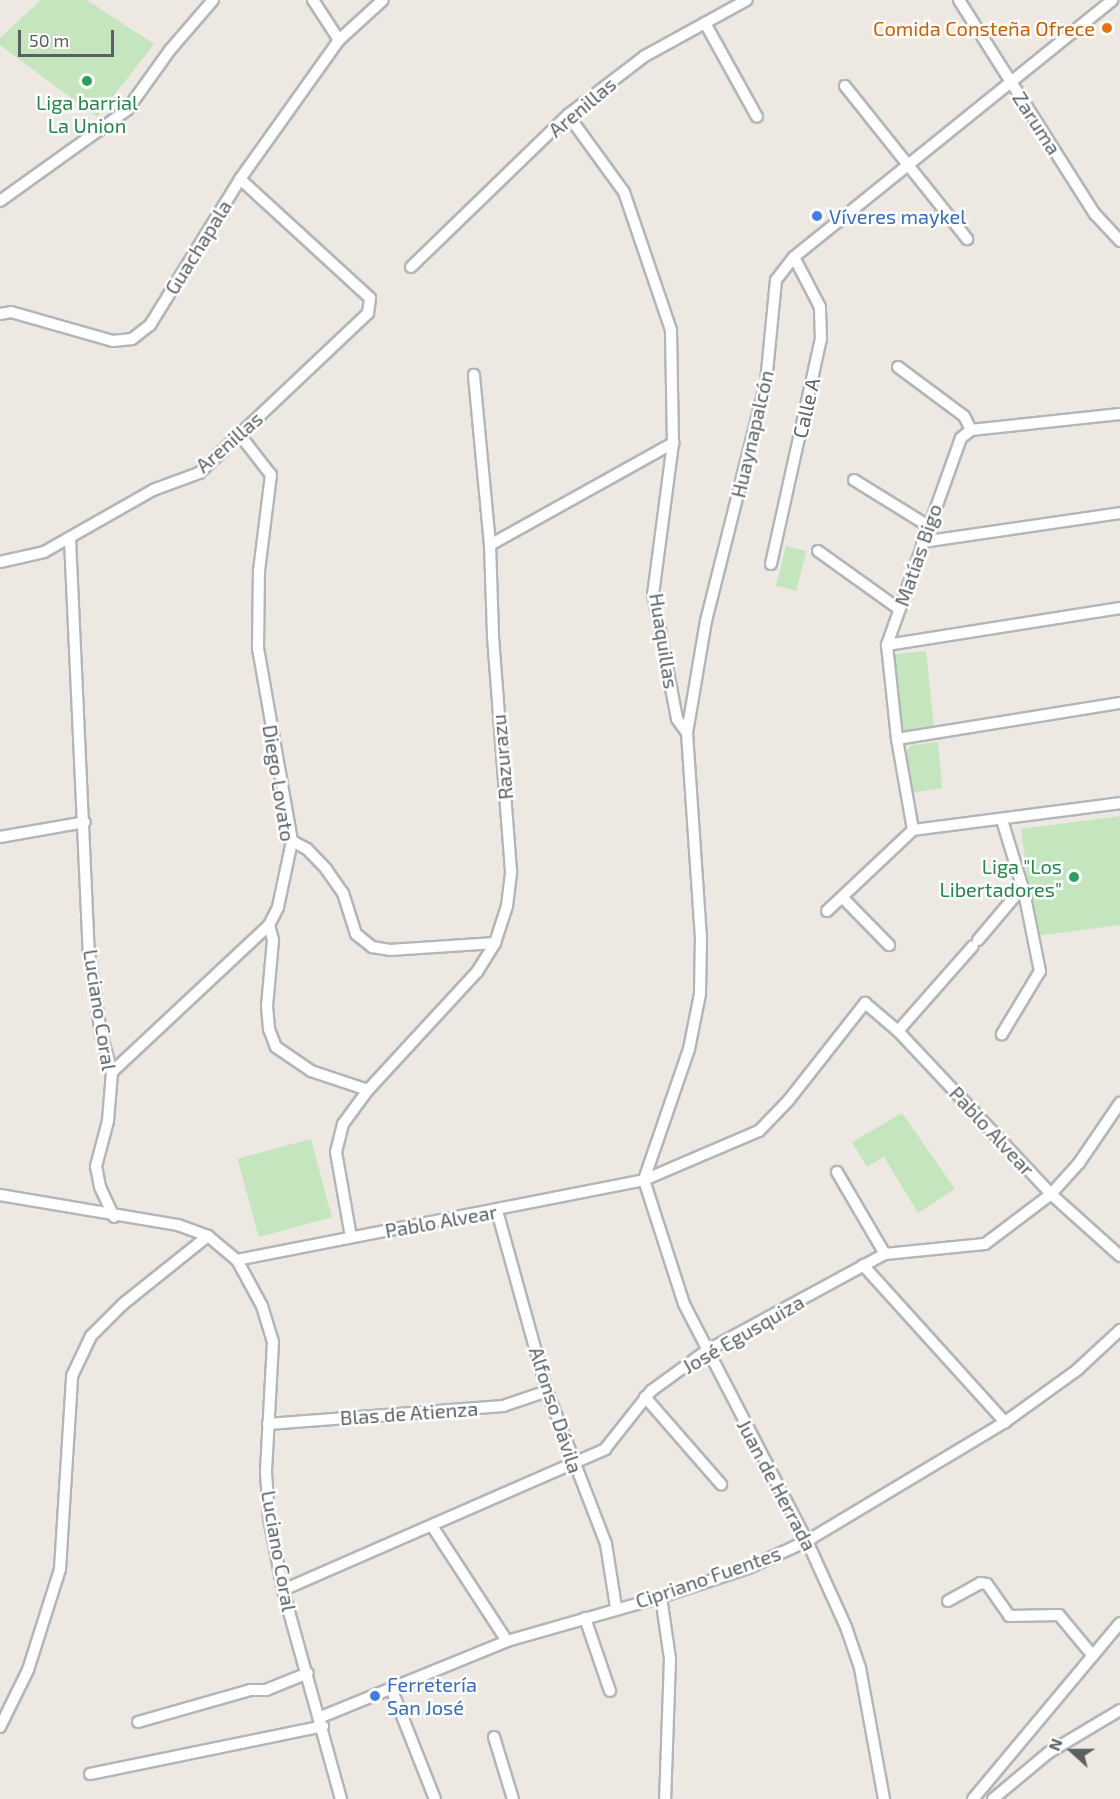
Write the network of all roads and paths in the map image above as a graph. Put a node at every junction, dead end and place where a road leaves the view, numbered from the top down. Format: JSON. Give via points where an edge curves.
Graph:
{"nodes":[{"id":1,"x":213,"y":0,"type":"edge"},
{"id":2,"x":313,"y":0,"type":"edge"},
{"id":3,"x":383,"y":0,"type":"edge"},
{"id":4,"x":747,"y":0,"type":"edge"},
{"id":5,"x":959,"y":0,"type":"edge"},
{"id":6,"x":1112,"y":0,"type":"edge"},
{"id":7,"x":705,"y":23,"type":"junction"},
{"id":8,"x":339,"y":40,"type":"junction"},
{"id":9,"x":1011,"y":82,"type":"junction"},
{"id":10,"x":844,"y":86,"type":"dead end"},
{"id":11,"x":568,"y":115,"type":"junction"},
{"id":12,"x":757,"y":117,"type":"dead end"},
{"id":13,"x":907,"y":167,"type":"junction"},
{"id":14,"x":240,"y":179,"type":"junction"},
{"id":15,"x":0,"y":201,"type":"edge"},
{"id":16,"x":967,"y":239,"type":"dead end"},
{"id":17,"x":1120,"y":241,"type":"edge"},
{"id":18,"x":794,"y":257,"type":"junction"},
{"id":19,"x":411,"y":267,"type":"dead end"},
{"id":20,"x":0,"y":314,"type":"edge"},
{"id":21,"x":898,"y":367,"type":"dead end"},
{"id":22,"x":474,"y":375,"type":"dead end"},
{"id":23,"x":1120,"y":414,"type":"edge"},
{"id":24,"x":970,"y":430,"type":"junction"},
{"id":25,"x":240,"y":435,"type":"junction"},
{"id":26,"x":673,"y":443,"type":"junction"},
{"id":27,"x":854,"y":480,"type":"dead end"},
{"id":28,"x":1120,"y":513,"type":"edge"},
{"id":29,"x":927,"y":525,"type":"junction"},
{"id":30,"x":70,"y":539,"type":"junction"},
{"id":31,"x":922,"y":542,"type":"junction"},
{"id":32,"x":490,"y":546,"type":"junction"},
{"id":33,"x":818,"y":551,"type":"dead end"},
{"id":34,"x":0,"y":562,"type":"edge"},
{"id":35,"x":771,"y":564,"type":"dead end"},
{"id":36,"x":1120,"y":608,"type":"edge"},
{"id":37,"x":899,"y":609,"type":"junction"},
{"id":38,"x":887,"y":645,"type":"junction"},
{"id":39,"x":1120,"y":703,"type":"edge"},
{"id":40,"x":687,"y":733,"type":"junction"},
{"id":41,"x":897,"y":739,"type":"junction"},
{"id":42,"x":1120,"y":803,"type":"edge"},
{"id":43,"x":1002,"y":820,"type":"junction"},
{"id":44,"x":85,"y":822,"type":"junction"},
{"id":45,"x":915,"y":831,"type":"junction"},
{"id":46,"x":0,"y":837,"type":"edge"},
{"id":47,"x":292,"y":842,"type":"junction"},
{"id":48,"x":1023,"y":888,"type":"junction"},
{"id":49,"x":843,"y":898,"type":"junction"},
{"id":50,"x":827,"y":911,"type":"dead end"},
{"id":51,"x":269,"y":925,"type":"junction"},
{"id":52,"x":495,"y":943,"type":"junction"},
{"id":53,"x":890,"y":945,"type":"dead end"},
{"id":54,"x":898,"y":1031,"type":"junction"},
{"id":55,"x":1002,"y":1034,"type":"dead end"},
{"id":56,"x":112,"y":1072,"type":"junction"},
{"id":57,"x":368,"y":1090,"type":"junction"},
{"id":58,"x":1120,"y":1103,"type":"edge"},
{"id":59,"x":837,"y":1172,"type":"dead end"},
{"id":60,"x":644,"y":1180,"type":"junction"},
{"id":61,"x":1052,"y":1194,"type":"junction"},
{"id":62,"x":0,"y":1195,"type":"edge"},
{"id":63,"x":497,"y":1211,"type":"junction"},
{"id":64,"x":114,"y":1217,"type":"junction"},
{"id":65,"x":208,"y":1236,"type":"junction"},
{"id":66,"x":351,"y":1237,"type":"junction"},
{"id":67,"x":885,"y":1254,"type":"junction"},
{"id":68,"x":1120,"y":1256,"type":"edge"},
{"id":69,"x":237,"y":1260,"type":"junction"},
{"id":70,"x":863,"y":1265,"type":"junction"},
{"id":71,"x":1120,"y":1330,"type":"edge"},
{"id":72,"x":706,"y":1351,"type":"junction"},
{"id":73,"x":548,"y":1391,"type":"junction"},
{"id":74,"x":645,"y":1397,"type":"junction"},
{"id":75,"x":1005,"y":1422,"type":"junction"},
{"id":76,"x":268,"y":1424,"type":"junction"},
{"id":77,"x":573,"y":1464,"type":"junction"},
{"id":78,"x":721,"y":1484,"type":"dead end"},
{"id":79,"x":432,"y":1526,"type":"junction"},
{"id":80,"x":807,"y":1541,"type":"junction"},
{"id":81,"x":283,"y":1590,"type":"junction"},
{"id":82,"x":661,"y":1597,"type":"junction"},
{"id":83,"x":948,"y":1601,"type":"dead end"},
{"id":84,"x":616,"y":1607,"type":"junction"},
{"id":85,"x":585,"y":1618,"type":"junction"},
{"id":86,"x":1120,"y":1623,"type":"edge"},
{"id":87,"x":507,"y":1641,"type":"junction"},
{"id":88,"x":1093,"y":1656,"type":"junction"},
{"id":89,"x":308,"y":1673,"type":"junction"},
{"id":90,"x":391,"y":1688,"type":"junction"},
{"id":91,"x":610,"y":1691,"type":"dead end"},
{"id":92,"x":1120,"y":1710,"type":"edge"},
{"id":93,"x":138,"y":1722,"type":"dead end"},
{"id":94,"x":322,"y":1722,"type":"junction"},
{"id":95,"x":0,"y":1727,"type":"edge"},
{"id":96,"x":494,"y":1737,"type":"dead end"},
{"id":97,"x":90,"y":1774,"type":"dead end"},
{"id":98,"x":341,"y":1799,"type":"edge"},
{"id":99,"x":435,"y":1799,"type":"edge"},
{"id":100,"x":513,"y":1799,"type":"edge"},
{"id":101,"x":665,"y":1799,"type":"edge"},
{"id":102,"x":884,"y":1799,"type":"edge"},
{"id":103,"x":973,"y":1799,"type":"edge"},
{"id":104,"x":993,"y":1799,"type":"edge"}],
"edges":[{"from":1,"to":15,"type":"street","via":[[170,50],[127,110]]},
{"from":2,"to":8,"type":"street"},
{"from":3,"to":8,"type":"street","name":"Guachapala"},
{"from":4,"to":7,"type":"street","name":"Arenillas"},
{"from":5,"to":9,"type":"street","name":"Zaruma"},
{"from":6,"to":9,"type":"street","name":"Huaynapalcón"},
{"from":7,"to":11,"type":"street","name":"Arenillas","via":[[645,56]]},
{"from":7,"to":12,"type":"street"},
{"from":8,"to":14,"type":"street","name":"Guachapala"},
{"from":9,"to":13,"type":"street","name":"Huaynapalcón"},
{"from":9,"to":17,"type":"street","name":"Zaruma","via":[[1095,214]]},
{"from":10,"to":13,"type":"street"},
{"from":11,"to":19,"type":"street","name":"Arenillas"},
{"from":11,"to":26,"type":"street","name":"Huaquillas","via":[[624,192],[666,308],[671,330]]},
{"from":13,"to":16,"type":"street"},
{"from":13,"to":18,"type":"street","name":"Huaynapalcón"},
{"from":14,"to":20,"type":"street","name":"Guachapala","via":[[150,325],[132,339],[113,341],[11,312]]},
{"from":14,"to":25,"type":"street","name":"Arenillas","via":[[370,298],[368,313]]},
{"from":18,"to":35,"type":"street","name":"Calle A","via":[[820,308],[821,339]]},
{"from":18,"to":40,"type":"street","name":"Huaynapalcón","via":[[776,280],[766,382],[706,621]]},
{"from":21,"to":24,"type":"street","via":[[964,416]]},
{"from":22,"to":32,"type":"street","name":"Razurazu"},
{"from":23,"to":24,"type":"street"},
{"from":24,"to":29,"type":"street","name":"Matías Bigo","via":[[955,449]]},
{"from":25,"to":30,"type":"street","name":"Arenillas","via":[[199,472],[108,513]]},
{"from":25,"to":47,"type":"street","name":"Diego Lovato","via":[[271,475],[259,571],[258,649]]},
{"from":26,"to":32,"type":"street"},
{"from":26,"to":40,"type":"street","name":"Huaquillas","via":[[653,594],[677,719]]},
{"from":27,"to":29,"type":"street"},
{"from":28,"to":31,"type":"street"},
{"from":29,"to":31,"type":"street","name":"Matías Bigo"},
{"from":30,"to":34,"type":"street","name":"Arenillas","via":[[44,552]]},
{"from":30,"to":44,"type":"street","name":"Luciano Coral"},
{"from":31,"to":37,"type":"street","name":"Matías Bigo"},
{"from":32,"to":52,"type":"street","name":"Razurazu","via":[[492,635],[511,871]]},
{"from":33,"to":37,"type":"street"},
{"from":36,"to":38,"type":"street"},
{"from":37,"to":38,"type":"street","name":"Matías Bigo"},
{"from":38,"to":41,"type":"street","name":"Matías Bigo"},
{"from":39,"to":41,"type":"street"},
{"from":40,"to":60,"type":"street","name":"Huaquillas","via":[[701,936],[700,994],[689,1049]]},
{"from":41,"to":45,"type":"street","name":"Matías Bigo"},
{"from":42,"to":43,"type":"street"},
{"from":43,"to":45,"type":"street"},
{"from":43,"to":48,"type":"street"},
{"from":44,"to":46,"type":"street"},
{"from":44,"to":56,"type":"street","name":"Luciano Coral","via":[[89,953],[100,1034]]},
{"from":45,"to":49,"type":"street"},
{"from":47,"to":51,"type":"street","name":"Diego Lovato","via":[[278,907]]},
{"from":47,"to":52,"type":"street","via":[[307,849],[326,869],[343,894],[356,934],[372,947],[390,950]]},
{"from":48,"to":54,"type":"street"},
{"from":48,"to":55,"type":"street","via":[[1040,971]]},
{"from":49,"to":50,"type":"street"},
{"from":49,"to":53,"type":"street"},
{"from":51,"to":56,"type":"street","name":"Diego Lovato"},
{"from":51,"to":57,"type":"street","via":[[273,940],[267,1006],[276,1047],[311,1071]]},
{"from":52,"to":57,"type":"street","name":"Razurazu","via":[[477,972]]},
{"from":54,"to":60,"type":"street","name":"Pablo Alvear","via":[[868,1003],[861,1004],[788,1101],[759,1131]]},
{"from":54,"to":61,"type":"street","name":"Pablo Alvear"},
{"from":56,"to":64,"type":"street","name":"Luciano Coral","via":[[108,1121],[96,1166],[100,1187]]},
{"from":57,"to":66,"type":"street","name":"Razurazu","via":[[343,1124],[336,1152]]},
{"from":58,"to":61,"type":"street","name":"José Egusquiza","via":[[1079,1163]]},
{"from":59,"to":67,"type":"street"},
{"from":60,"to":63,"type":"street","name":"Pablo Alvear"},
{"from":60,"to":72,"type":"street","name":"Juan de Herrada","via":[[684,1304]]},
{"from":61,"to":67,"type":"street","name":"José Egusquiza","via":[[1015,1225],[977,1248]]},
{"from":61,"to":68,"type":"street","name":"Pablo Alvear"},
{"from":62,"to":64,"type":"street"},
{"from":63,"to":66,"type":"street","name":"Pablo Alvear"},
{"from":63,"to":73,"type":"street","name":"Alfonso Dávila"},
{"from":64,"to":65,"type":"street","name":"Luciano Coral","via":[[178,1225]]},
{"from":65,"to":69,"type":"street","name":"Luciano Coral"},
{"from":65,"to":95,"type":"street","via":[[123,1304],[91,1336],[72,1376],[60,1569],[28,1670]]},
{"from":66,"to":69,"type":"street","name":"Pablo Alvear"},
{"from":67,"to":70,"type":"street","name":"José Egusquiza"},
{"from":69,"to":76,"type":"street","name":"Luciano Coral","via":[[262,1306],[273,1342]]},
{"from":70,"to":72,"type":"street","name":"José Egusquiza"},
{"from":70,"to":75,"type":"street"},
{"from":71,"to":75,"type":"street","name":"Cipriano Fuentes","via":[[1077,1370]]},
{"from":72,"to":74,"type":"street","name":"José Egusquiza"},
{"from":72,"to":80,"type":"street","name":"Juan de Herrada"},
{"from":73,"to":76,"type":"street","name":"Blas de Atienza","via":[[503,1406]]},
{"from":73,"to":77,"type":"street","name":"Alfonso Dávila"},
{"from":74,"to":77,"type":"street","name":"José Egusquiza","via":[[609,1446]]},
{"from":74,"to":78,"type":"street"},
{"from":75,"to":80,"type":"street","name":"Cipriano Fuentes"},
{"from":76,"to":81,"type":"street","name":"Luciano Coral","via":[[269,1518]]},
{"from":77,"to":79,"type":"street","name":"José Egusquiza"},
{"from":77,"to":84,"type":"street","name":"Alfonso Dávila","via":[[606,1544]]},
{"from":79,"to":81,"type":"street","name":"José Egusquiza"},
{"from":79,"to":87,"type":"street"},
{"from":80,"to":82,"type":"street","name":"Cipriano Fuentes","via":[[748,1568]]},
{"from":80,"to":102,"type":"street","name":"Juan de Herrada","via":[[860,1668]]},
{"from":81,"to":89,"type":"street","name":"Luciano Coral"},
{"from":82,"to":84,"type":"street","name":"Cipriano Fuentes"},
{"from":82,"to":101,"type":"street","via":[[669,1659]]},
{"from":83,"to":88,"type":"street","via":[[980,1582],[987,1584],[1009,1616],[1059,1615]]},
{"from":84,"to":85,"type":"street","name":"Cipriano Fuentes"},
{"from":85,"to":87,"type":"street","name":"Cipriano Fuentes"},
{"from":85,"to":91,"type":"street"},
{"from":86,"to":88,"type":"street"},
{"from":87,"to":90,"type":"street","name":"Cipriano Fuentes"},
{"from":88,"to":103,"type":"street"},
{"from":89,"to":93,"type":"street","via":[[266,1690],[250,1690]]},
{"from":89,"to":94,"type":"street","name":"Luciano Coral"},
{"from":90,"to":94,"type":"street","name":"Cipriano Fuentes"},
{"from":90,"to":99,"type":"street"},
{"from":92,"to":104,"type":"street","via":[[1048,1753]]},
{"from":94,"to":97,"type":"street","name":"Cipriano Fuentes"},
{"from":94,"to":98,"type":"street","name":"Luciano Coral"},
{"from":96,"to":100,"type":"street"}]}
